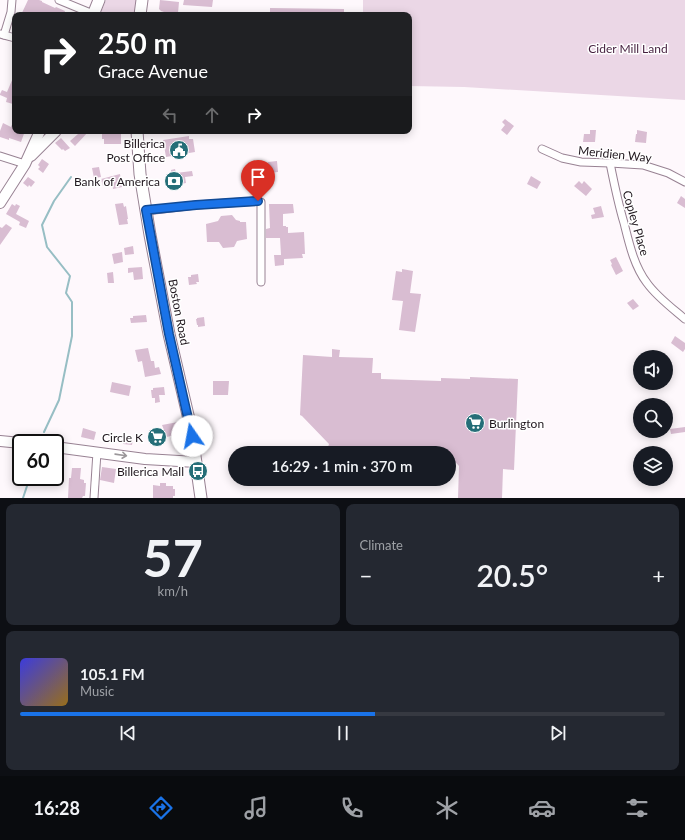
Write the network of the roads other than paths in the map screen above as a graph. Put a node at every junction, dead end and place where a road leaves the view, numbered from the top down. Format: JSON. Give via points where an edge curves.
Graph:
{"nodes":[{"id":1,"x":12,"y":0,"type":"edge"},
{"id":2,"x":59,"y":0,"type":"edge"},
{"id":3,"x":99,"y":0,"type":"edge"},
{"id":4,"x":142,"y":0,"type":"edge"},
{"id":5,"x":86,"y":12,"type":"edge"},
{"id":6,"x":94,"y":12,"type":"edge"},
{"id":7,"x":140,"y":12,"type":"edge"},
{"id":8,"x":2,"y":34,"type":"edge"},
{"id":9,"x":12,"y":37,"type":"edge"},
{"id":10,"x":39,"y":134,"type":"edge"},
{"id":11,"x":53,"y":134,"type":"edge"},
{"id":12,"x":137,"y":134,"type":"edge"},
{"id":13,"x":542,"y":149,"type":"dead end"},
{"id":14,"x":0,"y":156,"type":"edge"},
{"id":15,"x":610,"y":163,"type":"junction"},
{"id":16,"x":25,"y":164,"type":"junction"},
{"id":17,"x":685,"y":182,"type":"edge"},
{"id":18,"x":0,"y":203,"type":"edge"},
{"id":19,"x":146,"y":210,"type":"junction"},
{"id":20,"x":261,"y":282,"type":"dead end"},
{"id":21,"x":685,"y":319,"type":"edge"},
{"id":22,"x":0,"y":441,"type":"edge"},
{"id":23,"x":12,"y":442,"type":"edge"},
{"id":24,"x":64,"y":448,"type":"edge"},
{"id":25,"x":96,"y":452,"type":"junction"},
{"id":26,"x":196,"y":462,"type":"junction"},
{"id":27,"x":94,"y":498,"type":"edge"},
{"id":28,"x":201,"y":498,"type":"edge"}],
"edges":[{"from":1,"to":8,"type":"street","via":[[11,12]]},
{"from":2,"to":5,"type":"street"},
{"from":3,"to":6,"type":"main road"},
{"from":4,"to":7,"type":"main road"},
{"from":8,"to":9,"type":"street"},
{"from":10,"to":16,"type":"main road"},
{"from":11,"to":16,"type":"main road"},
{"from":12,"to":19,"type":"main road","name":"Boston Road"},
{"from":13,"to":15,"type":"street","name":"Meridien Way","via":[[575,161]]},
{"from":14,"to":16,"type":"street"},
{"from":15,"to":17,"type":"street","name":"Meridien Way","via":[[643,165]]},
{"from":15,"to":21,"type":"street","name":"Copley Place","via":[[614,187],[635,261],[646,282],[661,299]]},
{"from":16,"to":18,"type":"main road"},
{"from":19,"to":20,"type":"street","via":[[261,202]]},
{"from":19,"to":26,"type":"main road","name":"Boston Road"},
{"from":22,"to":23,"type":"main road"},
{"from":24,"to":25,"type":"main road"},
{"from":25,"to":26,"type":"main road","one_way":true,"via":[[145,459]]},
{"from":25,"to":27,"type":"street"},
{"from":26,"to":28,"type":"main road","name":"Boston Road"}]}
